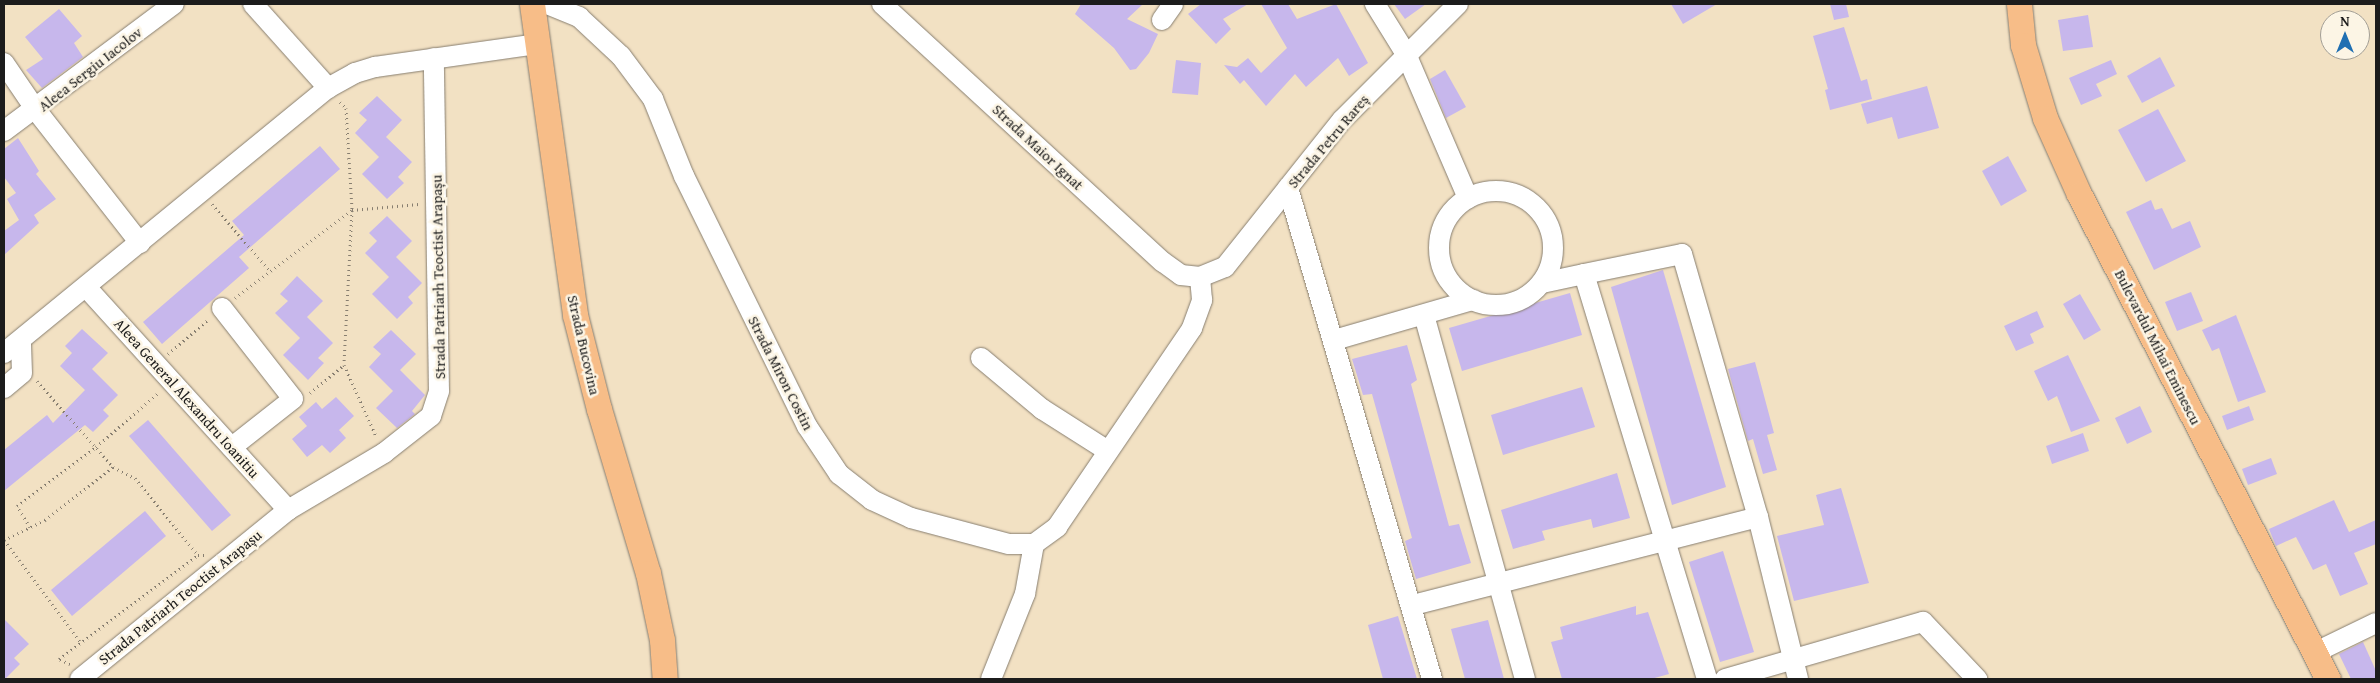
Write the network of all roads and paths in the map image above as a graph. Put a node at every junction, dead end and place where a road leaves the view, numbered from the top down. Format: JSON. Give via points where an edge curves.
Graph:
{"nodes":[{"id":1,"x":174,"y":4,"type":"edge"},
{"id":2,"x":253,"y":4,"type":"edge"},
{"id":3,"x":532,"y":4,"type":"edge"},
{"id":4,"x":547,"y":4,"type":"edge"},
{"id":5,"x":882,"y":4,"type":"edge"},
{"id":6,"x":1375,"y":4,"type":"edge"},
{"id":7,"x":1458,"y":4,"type":"edge"},
{"id":8,"x":2019,"y":4,"type":"edge"},
{"id":9,"x":536,"y":44,"type":"junction"},
{"id":10,"x":1406,"y":54,"type":"junction"},
{"id":11,"x":434,"y":58,"type":"junction"},
{"id":12,"x":4,"y":64,"type":"edge"},
{"id":13,"x":328,"y":88,"type":"junction"},
{"id":14,"x":36,"y":110,"type":"junction"},
{"id":15,"x":4,"y":131,"type":"edge"},
{"id":16,"x":1288,"y":188,"type":"junction"},
{"id":17,"x":202,"y":192,"type":"junction"},
{"id":18,"x":1468,"y":198,"type":"junction"},
{"id":19,"x":437,"y":203,"type":"junction"},
{"id":20,"x":352,"y":210,"type":"junction"},
{"id":21,"x":140,"y":243,"type":"junction"},
{"id":22,"x":270,"y":272,"type":"junction"},
{"id":23,"x":1584,"y":274,"type":"junction"},
{"id":24,"x":1200,"y":277,"type":"junction"},
{"id":25,"x":1542,"y":283,"type":"junction"},
{"id":26,"x":86,"y":286,"type":"junction"},
{"id":27,"x":1473,"y":300,"type":"junction"},
{"id":28,"x":222,"y":308,"type":"junction"},
{"id":29,"x":1424,"y":315,"type":"junction"},
{"id":30,"x":21,"y":340,"type":"junction"},
{"id":31,"x":1334,"y":340,"type":"junction"},
{"id":32,"x":4,"y":354,"type":"edge"},
{"id":33,"x":981,"y":358,"type":"dead end"},
{"id":34,"x":156,"y":364,"type":"junction"},
{"id":35,"x":344,"y":365,"type":"junction"},
{"id":36,"x":37,"y":381,"type":"dead end"},
{"id":37,"x":171,"y":381,"type":"junction"},
{"id":38,"x":4,"y":388,"type":"edge"},
{"id":39,"x":292,"y":399,"type":"junction"},
{"id":40,"x":96,"y":447,"type":"junction"},
{"id":41,"x":232,"y":448,"type":"junction"},
{"id":42,"x":1108,"y":451,"type":"junction"},
{"id":43,"x":384,"y":453,"type":"junction"},
{"id":44,"x":114,"y":467,"type":"junction"},
{"id":45,"x":288,"y":510,"type":"junction"},
{"id":46,"x":1758,"y":517,"type":"junction"},
{"id":47,"x":30,"y":527,"type":"junction"},
{"id":48,"x":4,"y":540,"type":"edge"},
{"id":49,"x":1666,"y":542,"type":"junction"},
{"id":50,"x":1034,"y":544,"type":"junction"},
{"id":51,"x":198,"y":555,"type":"junction"},
{"id":52,"x":231,"y":558,"type":"junction"},
{"id":53,"x":1499,"y":582,"type":"junction"},
{"id":54,"x":1413,"y":604,"type":"junction"},
{"id":55,"x":2376,"y":623,"type":"edge"},
{"id":56,"x":81,"y":643,"type":"junction"},
{"id":57,"x":2314,"y":653,"type":"junction"},
{"id":58,"x":1795,"y":670,"type":"edge"},
{"id":59,"x":83,"y":676,"type":"edge"},
{"id":60,"x":665,"y":679,"type":"edge"},
{"id":61,"x":991,"y":679,"type":"edge"},
{"id":62,"x":1432,"y":679,"type":"edge"},
{"id":63,"x":1525,"y":679,"type":"edge"},
{"id":64,"x":1707,"y":679,"type":"edge"},
{"id":65,"x":1725,"y":679,"type":"edge"},
{"id":66,"x":1977,"y":679,"type":"edge"},
{"id":67,"x":2328,"y":679,"type":"edge"}],
"edges":[{"from":1,"to":14,"type":"street","name":"Aleea Sergiu Iacolov"},
{"from":2,"to":13,"type":"street"},
{"from":3,"to":9,"type":"main road","name":"Strada Bucovina"},
{"from":4,"to":50,"type":"street","name":"Strada Miron Costin","via":[[579,17],[621,56],[653,99],[684,176],[806,426],[839,474],[872,500],[911,518],[974,537],[1009,544]]},
{"from":5,"to":24,"type":"street","name":"Strada Maior Ignat","via":[[1163,262],[1181,275]]},
{"from":6,"to":10,"type":"street"},
{"from":7,"to":10,"type":"street","name":"Strada Petru Rareș"},
{"from":8,"to":57,"type":"main road","name":"Bulevardul Mihai Eminescu","via":[[2024,45],[2045,118],[2079,194]]},
{"from":9,"to":11,"type":"street"},
{"from":9,"to":60,"type":"main road","name":"Strada Bucovina","via":[[575,315],[648,573],[662,640]]},
{"from":10,"to":16,"type":"street","name":"Strada Petru Rareș","via":[[1342,120]]},
{"from":10,"to":18,"type":"street"},
{"from":11,"to":13,"type":"street","via":[[375,67],[355,73]]},
{"from":11,"to":19,"type":"street","name":"Strada Patriarh Teoctist Arapașu"},
{"from":12,"to":14,"type":"street"},
{"from":13,"to":17,"type":"street"},
{"from":13,"to":20,"type":"path","via":[[346,108]]},
{"from":14,"to":15,"type":"street","name":"Aleea Sergiu Iacolov"},
{"from":14,"to":21,"type":"street"},
{"from":16,"to":24,"type":"street","name":"Strada Petru Rareș","via":[[1225,267]]},
{"from":16,"to":31,"type":"street"},
{"from":17,"to":21,"type":"street"},
{"from":17,"to":22,"type":"path"},
{"from":18,"to":25,"type":"street","via":[[1484,192],[1502,191],[1533,204],[1545,217],[1552,233],[1554,250]]},
{"from":18,"to":27,"type":"street","via":[[1444,224],[1439,242],[1440,260],[1446,276]]},
{"from":19,"to":20,"type":"path"},
{"from":19,"to":43,"type":"street","name":"Strada Patriarh Teoctist Arapașu","via":[[439,391],[431,416]]},
{"from":20,"to":22,"type":"path"},
{"from":20,"to":35,"type":"path"},
{"from":21,"to":26,"type":"street"},
{"from":22,"to":28,"type":"path"},
{"from":23,"to":25,"type":"street"},
{"from":23,"to":46,"type":"street","via":[[1682,254]]},
{"from":23,"to":49,"type":"street"},
{"from":24,"to":42,"type":"street","via":[[1202,300],[1192,328]]},
{"from":25,"to":27,"type":"street","via":[[1528,296],[1511,304],[1492,305]]},
{"from":26,"to":30,"type":"street"},
{"from":26,"to":34,"type":"street","name":"Aleea General Alexandru Ioanitiu"},
{"from":27,"to":29,"type":"street"},
{"from":28,"to":34,"type":"path"},
{"from":28,"to":39,"type":"street"},
{"from":29,"to":31,"type":"street"},
{"from":29,"to":53,"type":"street"},
{"from":30,"to":32,"type":"street"},
{"from":30,"to":38,"type":"street","via":[[22,373]]},
{"from":31,"to":54,"type":"street"},
{"from":33,"to":42,"type":"street","via":[[1042,409]]},
{"from":34,"to":37,"type":"street","name":"Aleea General Alexandru Ioanitiu"},
{"from":35,"to":39,"type":"path","via":[[312,392]]},
{"from":35,"to":43,"type":"path"},
{"from":36,"to":40,"type":"path"},
{"from":37,"to":40,"type":"path"},
{"from":37,"to":41,"type":"street","name":"Aleea General Alexandru Ioanitiu"},
{"from":39,"to":41,"type":"street"},
{"from":40,"to":44,"type":"path"},
{"from":40,"to":47,"type":"path","via":[[17,506]]},
{"from":41,"to":45,"type":"street","name":"Aleea General Alexandru Ioanitiu"},
{"from":42,"to":50,"type":"street","via":[[1057,527]]},
{"from":43,"to":45,"type":"street","name":"Strada Patriarh Teoctist Arapașu"},
{"from":44,"to":47,"type":"path","via":[[45,520]]},
{"from":44,"to":51,"type":"path","via":[[135,478]]},
{"from":45,"to":52,"type":"street","name":"Strada Patriarh Teoctist Arapașu"},
{"from":46,"to":49,"type":"street"},
{"from":46,"to":58,"type":"street"},
{"from":47,"to":48,"type":"path"},
{"from":48,"to":56,"type":"path"},
{"from":49,"to":53,"type":"street"},
{"from":49,"to":64,"type":"street"},
{"from":50,"to":61,"type":"street","via":[[1025,594]]},
{"from":51,"to":52,"type":"path"},
{"from":51,"to":56,"type":"path"},
{"from":52,"to":59,"type":"street","name":"Strada Patriarh Teoctist Arapașu"},
{"from":53,"to":54,"type":"street"},
{"from":53,"to":63,"type":"street"},
{"from":54,"to":62,"type":"street"},
{"from":55,"to":57,"type":"street"},
{"from":56,"to":59,"type":"path","via":[[59,659]]},
{"from":57,"to":67,"type":"main road","name":"Bulevardul Mihai Eminescu"},
{"from":58,"to":65,"type":"street"},
{"from":58,"to":66,"type":"street","via":[[1923,622]]}]}
